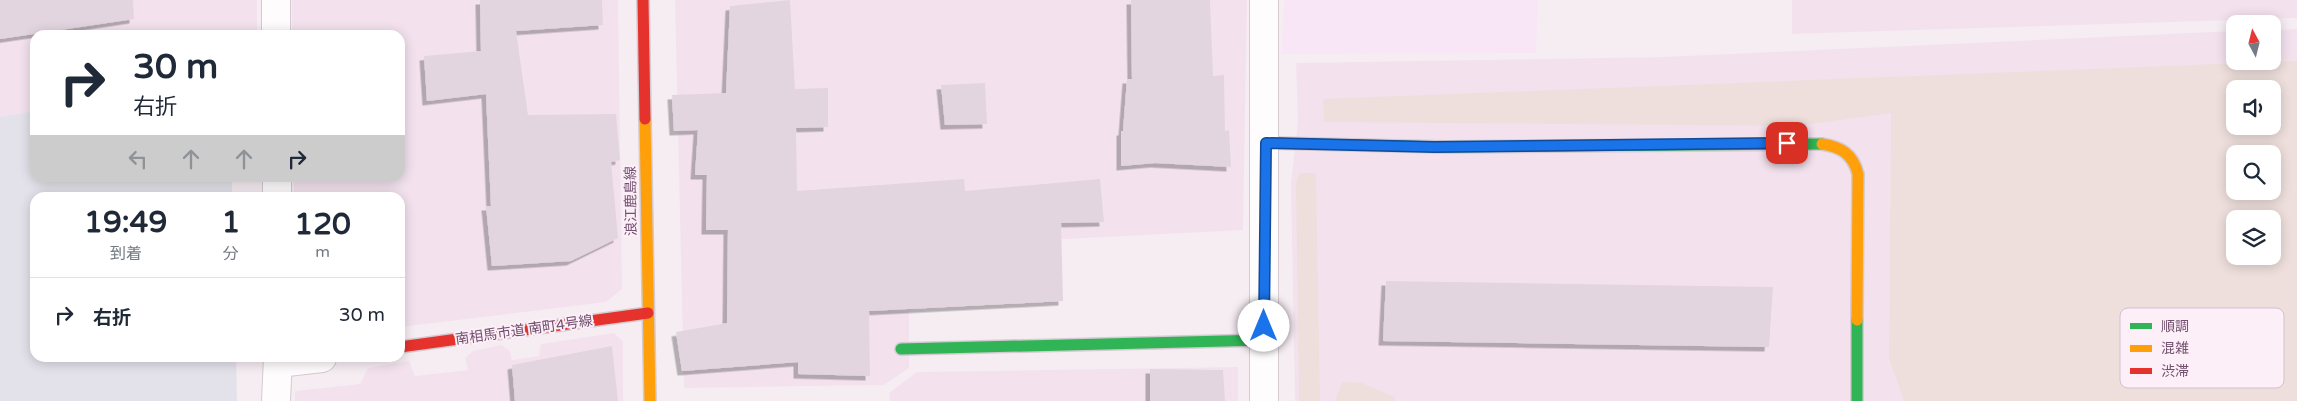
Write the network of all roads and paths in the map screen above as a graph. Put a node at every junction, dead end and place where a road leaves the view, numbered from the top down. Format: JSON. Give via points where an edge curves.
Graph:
{"nodes":[{"id":1,"x":276,"y":0,"type":"edge"},
{"id":2,"x":643,"y":0,"type":"edge"},
{"id":3,"x":1264,"y":0,"type":"edge"},
{"id":4,"x":276,"y":30,"type":"edge"},
{"id":5,"x":1266,"y":143,"type":"junction"},
{"id":6,"x":648,"y":313,"type":"junction"},
{"id":7,"x":1264,"y":340,"type":"junction"},
{"id":8,"x":405,"y":346,"type":"edge"},
{"id":9,"x":901,"y":349,"type":"dead end"},
{"id":10,"x":278,"y":362,"type":"edge"},
{"id":11,"x":276,"y":401,"type":"edge"},
{"id":12,"x":650,"y":401,"type":"edge"},
{"id":13,"x":1264,"y":401,"type":"edge"},
{"id":14,"x":1857,"y":401,"type":"edge"}],
"edges":[{"from":1,"to":4,"type":"street"},
{"from":2,"to":6,"type":"street","name":"浪江鹿島線"},
{"from":3,"to":5,"type":"street"},
{"from":5,"to":7,"type":"street"},
{"from":5,"to":14,"type":"street","via":[[1431,147],[1787,143],[1840,148],[1853,158],[1858,174]]},
{"from":6,"to":8,"type":"street","name":"南相馬市道 南町4号線"},
{"from":6,"to":12,"type":"street","name":"浪江鹿島線"},
{"from":7,"to":9,"type":"street"},
{"from":7,"to":13,"type":"street"},
{"from":10,"to":11,"type":"street"}]}
